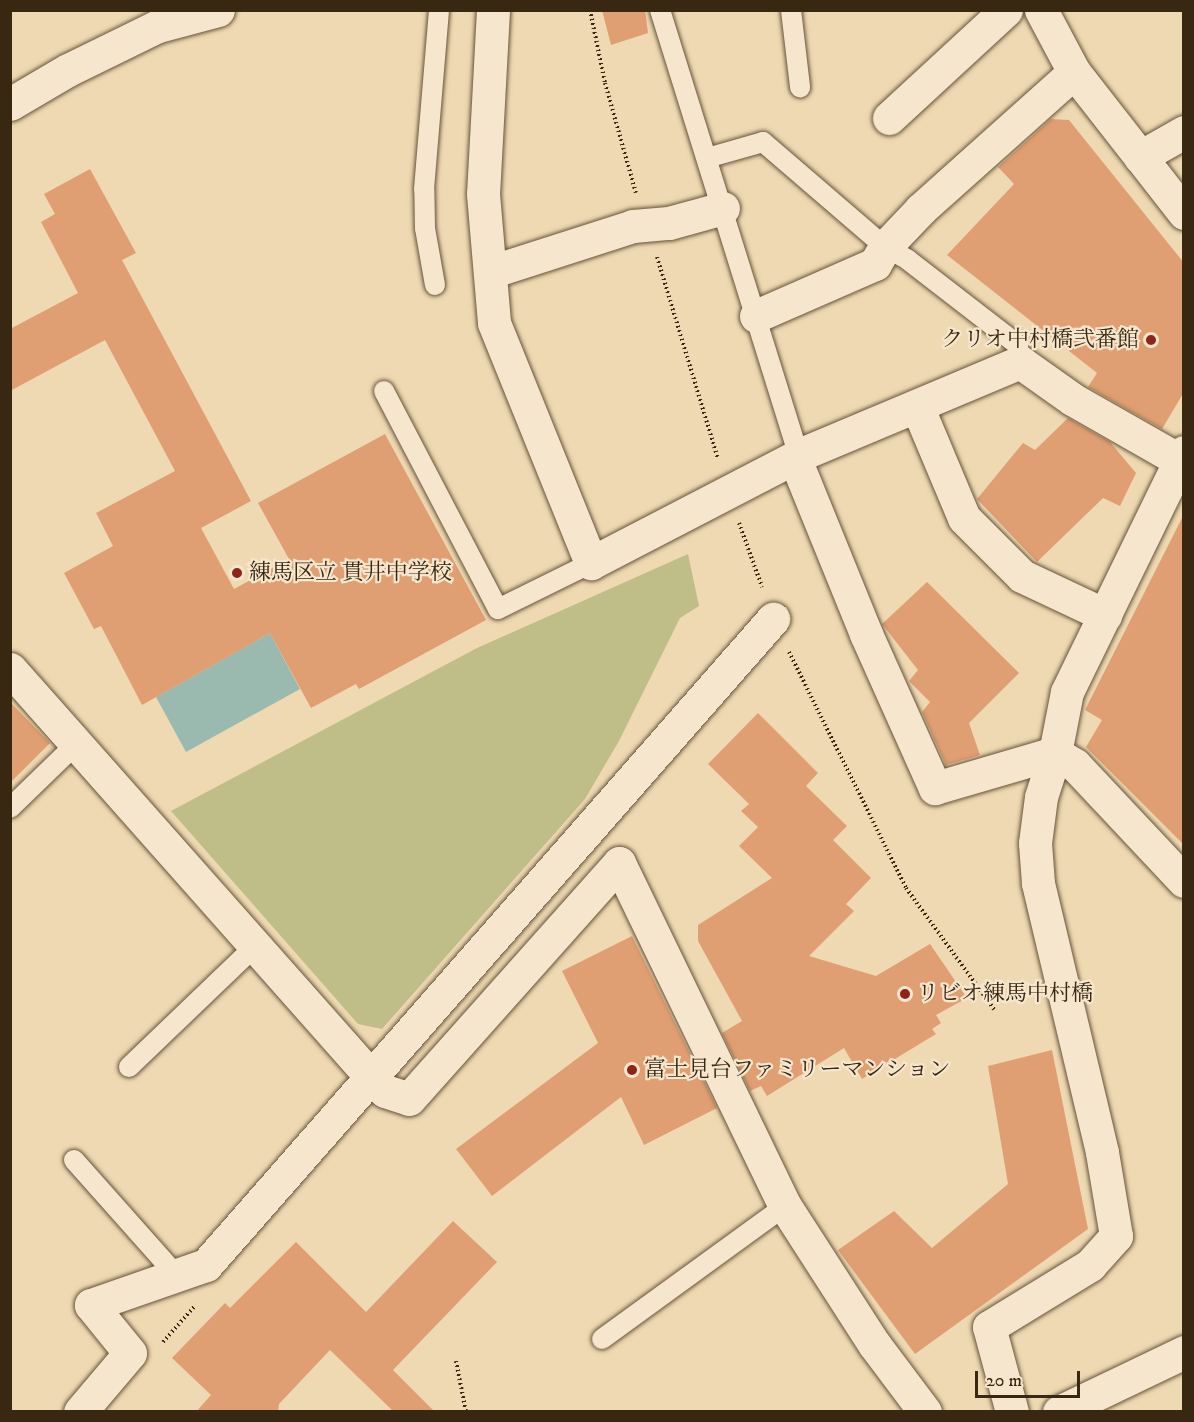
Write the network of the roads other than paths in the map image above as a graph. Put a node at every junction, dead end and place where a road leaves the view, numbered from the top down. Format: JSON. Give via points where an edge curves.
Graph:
{"nodes":[{"id":1,"x":218,"y":10,"type":"edge"},
{"id":2,"x":439,"y":10,"type":"edge"},
{"id":3,"x":493,"y":10,"type":"edge"},
{"id":4,"x":660,"y":10,"type":"edge"},
{"id":5,"x":791,"y":10,"type":"edge"},
{"id":6,"x":1006,"y":10,"type":"edge"},
{"id":7,"x":1041,"y":10,"type":"edge"},
{"id":8,"x":157,"y":18,"type":"edge"},
{"id":9,"x":1074,"y":72,"type":"junction"},
{"id":10,"x":800,"y":87,"type":"dead end"},
{"id":11,"x":10,"y":104,"type":"edge"},
{"id":12,"x":889,"y":118,"type":"dead end"},
{"id":13,"x":1184,"y":132,"type":"edge"},
{"id":14,"x":1140,"y":157,"type":"junction"},
{"id":15,"x":707,"y":158,"type":"junction"},
{"id":16,"x":723,"y":208,"type":"junction"},
{"id":17,"x":1184,"y":213,"type":"edge"},
{"id":18,"x":885,"y":247,"type":"junction"},
{"id":19,"x":490,"y":272,"type":"junction"},
{"id":20,"x":435,"y":285,"type":"dead end"},
{"id":21,"x":756,"y":316,"type":"junction"},
{"id":22,"x":1020,"y":362,"type":"junction"},
{"id":23,"x":384,"y":391,"type":"dead end"},
{"id":24,"x":918,"y":406,"type":"junction"},
{"id":25,"x":1181,"y":456,"type":"edge"},
{"id":26,"x":797,"y":457,"type":"junction"},
{"id":27,"x":591,"y":563,"type":"junction"},
{"id":28,"x":1105,"y":615,"type":"junction"},
{"id":29,"x":773,"y":618,"type":"road end"},
{"id":30,"x":10,"y":669,"type":"edge"},
{"id":31,"x":75,"y":745,"type":"junction"},
{"id":32,"x":1055,"y":753,"type":"junction"},
{"id":33,"x":10,"y":808,"type":"edge"},
{"id":34,"x":1184,"y":880,"type":"edge"},
{"id":35,"x":256,"y":945,"type":"junction"},
{"id":36,"x":129,"y":1067,"type":"dead end"},
{"id":37,"x":373,"y":1079,"type":"junction"},
{"id":38,"x":74,"y":1160,"type":"dead end"},
{"id":39,"x":785,"y":1206,"type":"junction"},
{"id":40,"x":177,"y":1276,"type":"junction"},
{"id":41,"x":602,"y":1338,"type":"dead end"},
{"id":42,"x":1184,"y":1352,"type":"edge"},
{"id":43,"x":80,"y":1412,"type":"edge"},
{"id":44,"x":925,"y":1412,"type":"edge"},
{"id":45,"x":1012,"y":1412,"type":"edge"},
{"id":46,"x":1059,"y":1412,"type":"edge"}],
"edges":[{"from":1,"to":8,"type":"street"},
{"from":2,"to":20,"type":"lane","via":[[424,189],[425,228]]},
{"from":3,"to":19,"type":"street","via":[[483,194]]},
{"from":4,"to":15,"type":"lane"},
{"from":5,"to":10,"type":"lane"},
{"from":6,"to":12,"type":"street"},
{"from":7,"to":9,"type":"street"},
{"from":8,"to":11,"type":"street"},
{"from":9,"to":14,"type":"street"},
{"from":9,"to":18,"type":"street"},
{"from":13,"to":14,"type":"street"},
{"from":14,"to":17,"type":"street"},
{"from":15,"to":16,"type":"lane"},
{"from":15,"to":18,"type":"lane","via":[[763,142]]},
{"from":16,"to":19,"type":"street","via":[[669,223],[647,224]]},
{"from":16,"to":21,"type":"lane"},
{"from":18,"to":21,"type":"street","via":[[875,264]]},
{"from":18,"to":22,"type":"lane","via":[[908,260],[1018,345]]},
{"from":19,"to":27,"type":"street","via":[[494,323]]},
{"from":21,"to":26,"type":"lane"},
{"from":22,"to":24,"type":"street"},
{"from":22,"to":25,"type":"street","via":[[1072,399]]},
{"from":23,"to":27,"type":"lane","via":[[498,609]]},
{"from":24,"to":26,"type":"street"},
{"from":24,"to":28,"type":"street","via":[[964,518],[1022,576]]},
{"from":25,"to":28,"type":"street"},
{"from":26,"to":27,"type":"street"},
{"from":26,"to":32,"type":"street","via":[[866,634],[935,788]]},
{"from":28,"to":32,"type":"street","via":[[1066,692]]},
{"from":29,"to":37,"type":"street"},
{"from":30,"to":31,"type":"street"},
{"from":31,"to":33,"type":"lane"},
{"from":31,"to":35,"type":"street"},
{"from":32,"to":34,"type":"street","via":[[1075,765]]},
{"from":32,"to":45,"type":"street","via":[[1041,796],[1035,843],[1038,884],[1102,1152],[1116,1236],[1090,1265],[989,1327]]},
{"from":35,"to":36,"type":"lane"},
{"from":35,"to":37,"type":"street"},
{"from":37,"to":39,"type":"street","via":[[385,1091],[409,1099],[619,863]]},
{"from":37,"to":40,"type":"street","via":[[206,1265]]},
{"from":38,"to":40,"type":"lane"},
{"from":39,"to":41,"type":"lane"},
{"from":39,"to":44,"type":"street","via":[[874,1344]]},
{"from":40,"to":43,"type":"street","via":[[91,1305],[130,1353]]},
{"from":42,"to":46,"type":"street"}]}
